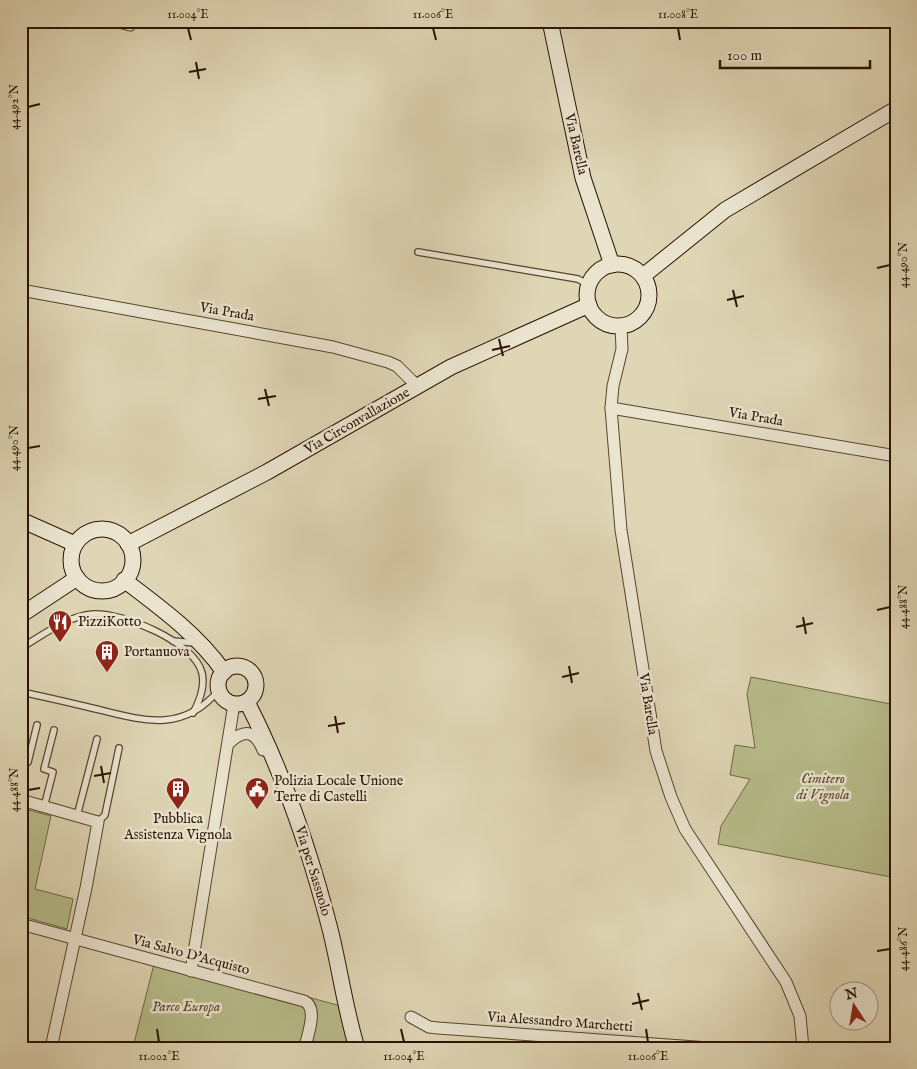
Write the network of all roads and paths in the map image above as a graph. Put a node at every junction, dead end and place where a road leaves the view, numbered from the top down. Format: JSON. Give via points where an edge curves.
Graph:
{"nodes":[{"id":1,"x":116,"y":21,"type":"edge"},
{"id":2,"x":550,"y":21,"type":"edge"},
{"id":3,"x":130,"y":25,"type":"dead end"},
{"id":4,"x":896,"y":109,"type":"edge"},
{"id":5,"x":418,"y":252,"type":"dead end"},
{"id":6,"x":612,"y":264,"type":"junction"},
{"id":7,"x":643,"y":276,"type":"junction"},
{"id":8,"x":589,"y":285,"type":"junction"},
{"id":9,"x":21,"y":290,"type":"edge"},
{"id":10,"x":589,"y":305,"type":"junction"},
{"id":11,"x":621,"y":326,"type":"junction"},
{"id":12,"x":418,"y":387,"type":"junction"},
{"id":13,"x":611,"y":408,"type":"junction"},
{"id":14,"x":896,"y":456,"type":"edge"},
{"id":15,"x":21,"y":520,"type":"edge"},
{"id":16,"x":75,"y":544,"type":"junction"},
{"id":17,"x":128,"y":544,"type":"junction"},
{"id":18,"x":77,"y":578,"type":"junction"},
{"id":19,"x":124,"y":580,"type":"junction"},
{"id":20,"x":21,"y":615,"type":"edge"},
{"id":21,"x":173,"y":641,"type":"junction"},
{"id":22,"x":200,"y":644,"type":"junction"},
{"id":23,"x":21,"y":648,"type":"edge"},
{"id":24,"x":224,"y":672,"type":"junction"},
{"id":25,"x":219,"y":690,"type":"junction"},
{"id":26,"x":21,"y":692,"type":"edge"},
{"id":27,"x":241,"y":703,"type":"junction"},
{"id":28,"x":193,"y":713,"type":"junction"},
{"id":29,"x":37,"y":725,"type":"dead end"},
{"id":30,"x":54,"y":730,"type":"dead end"},
{"id":31,"x":97,"y":739,"type":"dead end"},
{"id":32,"x":229,"y":743,"type":"junction"},
{"id":33,"x":119,"y":748,"type":"dead end"},
{"id":34,"x":21,"y":760,"type":"edge"},
{"id":35,"x":282,"y":775,"type":"junction"},
{"id":36,"x":21,"y":800,"type":"edge"},
{"id":37,"x":44,"y":806,"type":"junction"},
{"id":38,"x":77,"y":816,"type":"junction"},
{"id":39,"x":98,"y":822,"type":"junction"},
{"id":40,"x":21,"y":924,"type":"edge"},
{"id":41,"x":75,"y":938,"type":"junction"},
{"id":42,"x":191,"y":971,"type":"junction"},
{"id":43,"x":411,"y":1017,"type":"dead end"},
{"id":44,"x":666,"y":1046,"type":"edge"},
{"id":45,"x":51,"y":1048,"type":"edge"},
{"id":46,"x":305,"y":1048,"type":"edge"},
{"id":47,"x":357,"y":1048,"type":"edge"},
{"id":48,"x":709,"y":1048,"type":"edge"},
{"id":49,"x":803,"y":1048,"type":"edge"}],
"edges":[{"from":1,"to":3,"type":"street"},
{"from":2,"to":6,"type":"main road","name":"Via Barella","via":[[584,178]]},
{"from":4,"to":7,"type":"main road","via":[[725,210]]},
{"from":5,"to":8,"type":"lane","via":[[578,279]]},
{"from":6,"to":7,"type":"main road","via":[[626,265]]},
{"from":6,"to":8,"type":"main road","via":[[598,272]]},
{"from":7,"to":11,"type":"main road","via":[[649,294],[644,312],[630,324]]},
{"from":8,"to":10,"type":"main road"},
{"from":9,"to":12,"type":"street","name":"Via Prada","via":[[333,347],[393,364]]},
{"from":10,"to":11,"type":"main road","via":[[605,323]]},
{"from":10,"to":12,"type":"main road","name":"Via Circonvallazione","via":[[468,358]]},
{"from":11,"to":13,"type":"street","name":"Via Barella","via":[[622,348]]},
{"from":12,"to":17,"type":"main road","name":"Via Circonvallazione","via":[[267,472]]},
{"from":13,"to":14,"type":"street","name":"Via Prada"},
{"from":13,"to":49,"type":"street","name":"Via Barella","via":[[624,556],[656,751],[663,775],[685,829],[699,853],[786,982],[800,1016]]},
{"from":15,"to":16,"type":"main road"},
{"from":16,"to":17,"type":"main road","via":[[89,532],[106,529],[122,536]]},
{"from":16,"to":18,"type":"main road","via":[[71,565]]},
{"from":17,"to":19,"type":"main road","via":[[132,566]]},
{"from":18,"to":19,"type":"main road","via":[[100,590],[109,589]]},
{"from":18,"to":20,"type":"main road"},
{"from":19,"to":22,"type":"main road"},
{"from":21,"to":22,"type":"lane"},
{"from":21,"to":23,"type":"lane","via":[[128,619],[91,614],[54,628]]},
{"from":21,"to":28,"type":"lane","via":[[197,663],[202,674],[199,701]]},
{"from":22,"to":24,"type":"main road"},
{"from":24,"to":25,"type":"main road","via":[[219,680]]},
{"from":24,"to":27,"type":"main road","via":[[239,667],[252,674],[256,689]]},
{"from":25,"to":27,"type":"main road","via":[[225,699]]},
{"from":25,"to":28,"type":"lane"},
{"from":26,"to":28,"type":"lane","via":[[149,721],[174,719]]},
{"from":27,"to":32,"type":"street"},
{"from":27,"to":35,"type":"main road","name":"Via per Sassuolo"},
{"from":29,"to":34,"type":"lane","via":[[28,762]]},
{"from":30,"to":37,"type":"lane","via":[[44,769],[54,772]]},
{"from":31,"to":38,"type":"lane"},
{"from":32,"to":35,"type":"street","via":[[240,734],[252,735],[261,744],[271,768]]},
{"from":32,"to":42,"type":"street"},
{"from":33,"to":39,"type":"lane","via":[[105,815]]},
{"from":35,"to":47,"type":"main road","name":"Via per Sassuolo","via":[[324,906]]},
{"from":36,"to":37,"type":"street"},
{"from":37,"to":38,"type":"street"},
{"from":38,"to":39,"type":"street"},
{"from":39,"to":41,"type":"street"},
{"from":40,"to":41,"type":"street","name":"Via Salvo D'Acquisto"},
{"from":41,"to":42,"type":"street","name":"Via Salvo D'Acquisto"},
{"from":41,"to":45,"type":"street"},
{"from":42,"to":46,"type":"street","name":"Via Salvo D'Acquisto","via":[[307,1003],[312,1016]]},
{"from":43,"to":44,"type":"street","name":"Via Alessandro Marchetti","via":[[428,1027]]},
{"from":44,"to":48,"type":"street","name":"Via Alessandro Marchetti"}]}
